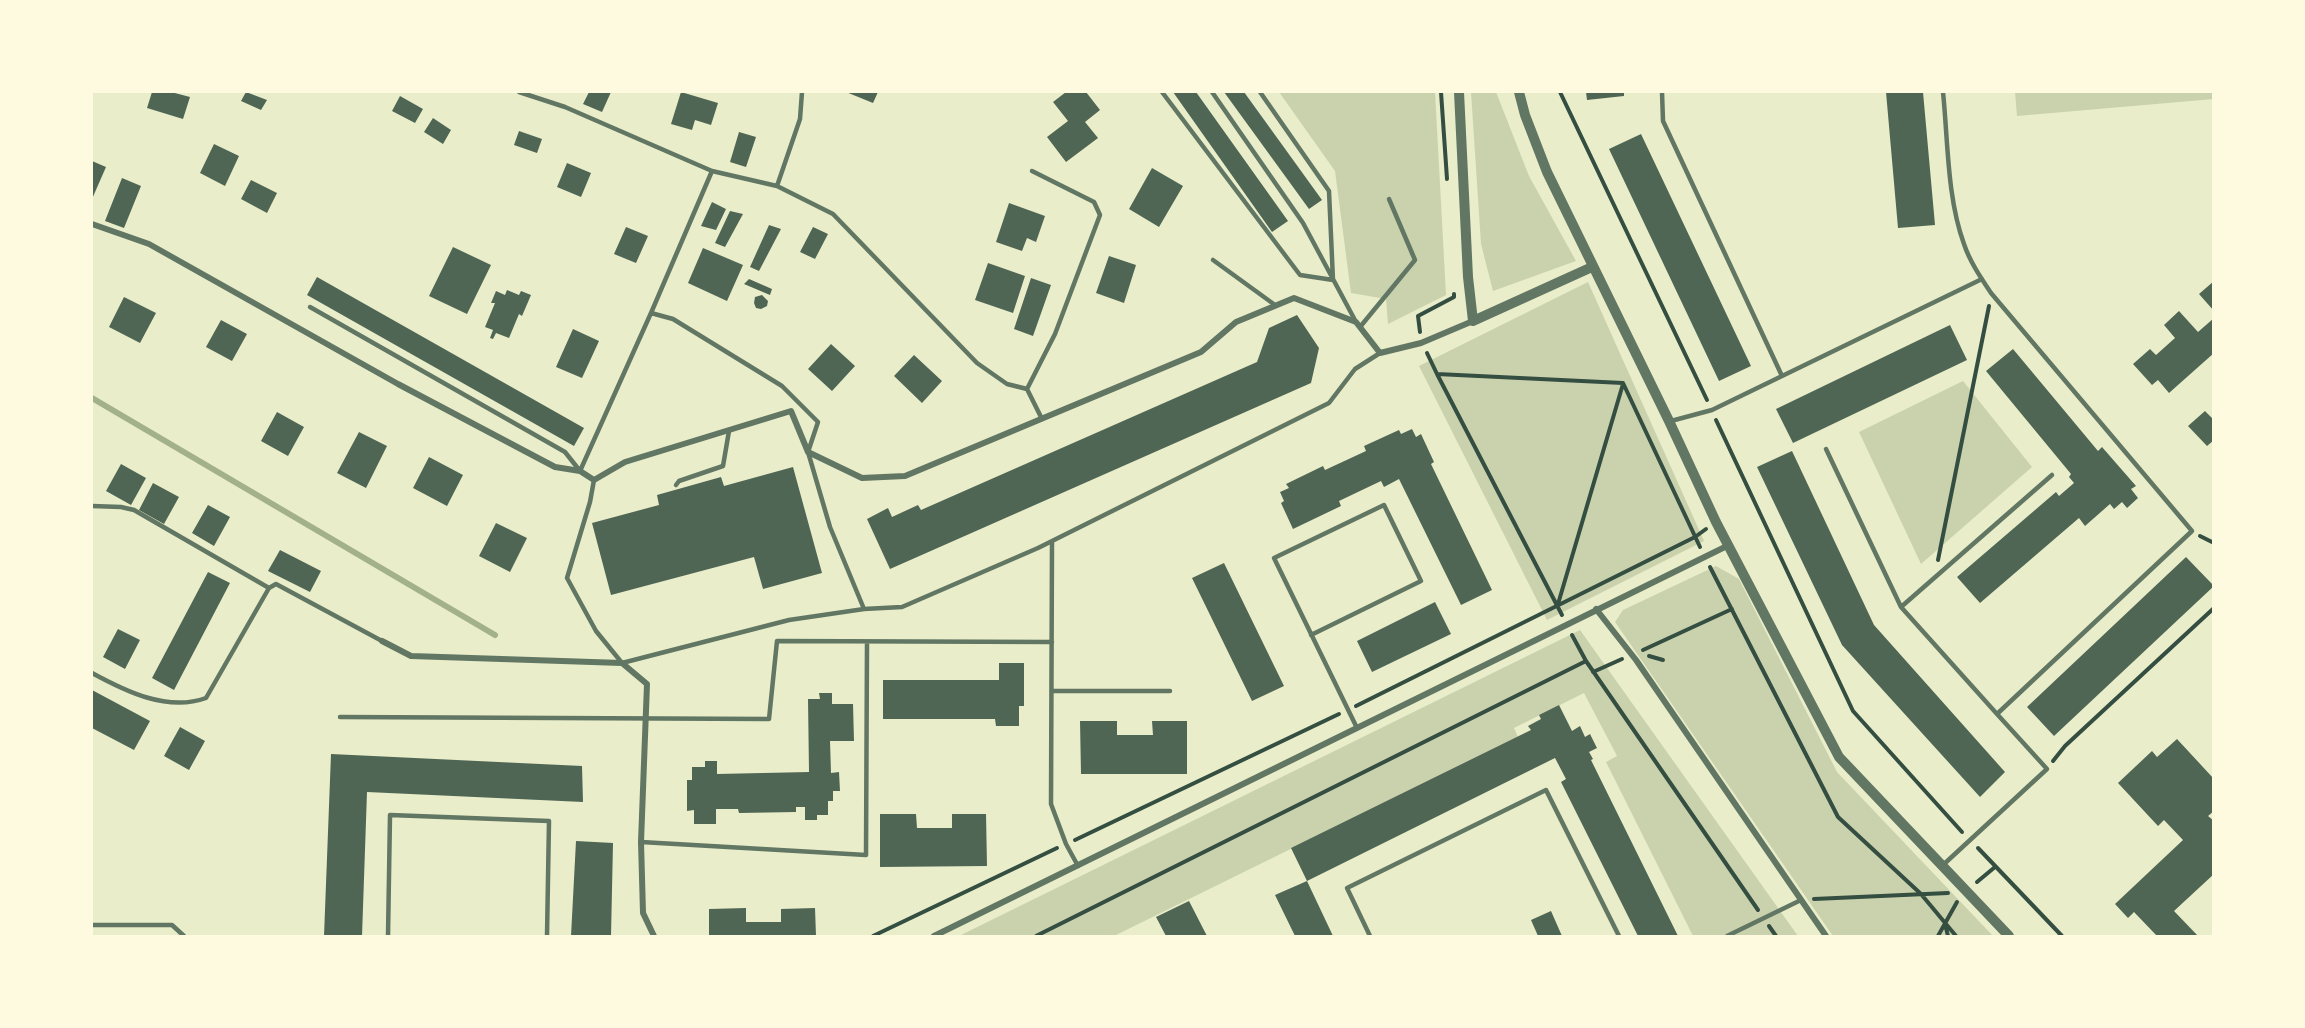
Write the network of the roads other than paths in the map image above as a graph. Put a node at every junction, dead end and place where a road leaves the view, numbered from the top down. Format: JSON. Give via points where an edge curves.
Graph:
{"nodes":[{"id":1,"x":519,"y":92,"type":"edge"},
{"id":2,"x":802,"y":92,"type":"edge"},
{"id":3,"x":1162,"y":92,"type":"edge"},
{"id":4,"x":1212,"y":92,"type":"edge"},
{"id":5,"x":1260,"y":92,"type":"edge"},
{"id":6,"x":1459,"y":92,"type":"edge"},
{"id":7,"x":1519,"y":92,"type":"edge"},
{"id":8,"x":1662,"y":92,"type":"edge"},
{"id":9,"x":1943,"y":92,"type":"edge"},
{"id":10,"x":712,"y":171,"type":"junction"},
{"id":11,"x":1032,"y":171,"type":"dead end"},
{"id":12,"x":777,"y":186,"type":"junction"},
{"id":13,"x":1389,"y":199,"type":"dead end"},
{"id":14,"x":92,"y":225,"type":"edge"},
{"id":15,"x":1213,"y":260,"type":"dead end"},
{"id":16,"x":1592,"y":267,"type":"junction"},
{"id":17,"x":1982,"y":279,"type":"junction"},
{"id":18,"x":1333,"y":280,"type":"junction"},
{"id":19,"x":1275,"y":305,"type":"junction"},
{"id":20,"x":310,"y":307,"type":"dead end"},
{"id":21,"x":651,"y":313,"type":"junction"},
{"id":22,"x":1473,"y":321,"type":"junction"},
{"id":23,"x":1358,"y":324,"type":"junction"},
{"id":24,"x":1380,"y":353,"type":"junction"},
{"id":25,"x":1782,"y":376,"type":"junction"},
{"id":26,"x":1027,"y":388,"type":"junction"},
{"id":27,"x":1042,"y":419,"type":"junction"},
{"id":28,"x":1669,"y":421,"type":"junction"},
{"id":29,"x":729,"y":431,"type":"junction"},
{"id":30,"x":1826,"y":449,"type":"dead end"},
{"id":31,"x":808,"y":452,"type":"junction"},
{"id":32,"x":580,"y":471,"type":"junction"},
{"id":33,"x":2052,"y":475,"type":"dead end"},
{"id":34,"x":594,"y":480,"type":"junction"},
{"id":35,"x":676,"y":485,"type":"dead end"},
{"id":36,"x":92,"y":506,"type":"edge"},
{"id":37,"x":1052,"y":541,"type":"junction"},
{"id":38,"x":1729,"y":545,"type":"junction"},
{"id":39,"x":269,"y":588,"type":"junction"},
{"id":40,"x":1901,"y":607,"type":"junction"},
{"id":41,"x":864,"y":609,"type":"junction"},
{"id":42,"x":1596,"y":609,"type":"junction"},
{"id":43,"x":1311,"y":635,"type":"junction"},
{"id":44,"x":382,"y":641,"type":"joint"},
{"id":45,"x":867,"y":642,"type":"junction"},
{"id":46,"x":1052,"y":642,"type":"junction"},
{"id":47,"x":622,"y":663,"type":"junction"},
{"id":48,"x":92,"y":673,"type":"edge"},
{"id":49,"x":1052,"y":692,"type":"junction"},
{"id":50,"x":1170,"y":692,"type":"dead end"},
{"id":51,"x":1997,"y":714,"type":"junction"},
{"id":52,"x":340,"y":717,"type":"dead end"},
{"id":53,"x":644,"y":720,"type":"junction"},
{"id":54,"x":1357,"y":728,"type":"junction"},
{"id":55,"x":641,"y":842,"type":"junction"},
{"id":56,"x":1078,"y":866,"type":"junction"},
{"id":57,"x":1941,"y":867,"type":"junction"},
{"id":58,"x":1801,"y":900,"type":"junction"},
{"id":59,"x":92,"y":925,"type":"edge"},
{"id":60,"x":184,"y":936,"type":"edge"},
{"id":61,"x":388,"y":936,"type":"edge"},
{"id":62,"x":547,"y":936,"type":"edge"},
{"id":63,"x":654,"y":936,"type":"edge"},
{"id":64,"x":934,"y":936,"type":"edge"},
{"id":65,"x":1370,"y":936,"type":"edge"},
{"id":66,"x":1619,"y":936,"type":"edge"},
{"id":67,"x":1727,"y":936,"type":"edge"},
{"id":68,"x":1826,"y":936,"type":"edge"},
{"id":69,"x":2009,"y":936,"type":"edge"}],
"edges":[{"from":1,"to":10,"type":"lane","via":[[565,107]]},
{"from":2,"to":12,"type":"lane","via":[[800,119]]},
{"from":3,"to":18,"type":"lane","via":[[1300,275]]},
{"from":4,"to":18,"type":"lane","via":[[1303,223]]},
{"from":5,"to":18,"type":"lane","via":[[1329,191]]},
{"from":6,"to":22,"type":"street"},
{"from":7,"to":16,"type":"street","via":[[1547,172]]},
{"from":8,"to":25,"type":"lane","via":[[1663,121]]},
{"from":9,"to":17,"type":"lane","via":[[1956,216],[1964,245]]},
{"from":10,"to":12,"type":"lane"},
{"from":10,"to":21,"type":"lane"},
{"from":11,"to":26,"type":"lane","via":[[1094,202],[1100,215],[1055,334]]},
{"from":12,"to":26,"type":"lane","via":[[833,214],[977,363],[1007,384]]},
{"from":13,"to":23,"type":"lane","via":[[1414,260]]},
{"from":14,"to":32,"type":"street","via":[[149,244],[544,462]]},
{"from":15,"to":19,"type":"lane"},
{"from":16,"to":22,"type":"street"},
{"from":16,"to":28,"type":"street"},
{"from":17,"to":25,"type":"lane"},
{"from":17,"to":51,"type":"lane","via":[[2192,531]]},
{"from":18,"to":23,"type":"lane"},
{"from":19,"to":23,"type":"street","via":[[1294,298]]},
{"from":19,"to":27,"type":"street","via":[[1236,322],[1201,352]]},
{"from":20,"to":32,"type":"lane","via":[[565,452]]},
{"from":21,"to":31,"type":"lane","via":[[673,319],[782,386],[818,422]]},
{"from":21,"to":32,"type":"lane"},
{"from":22,"to":24,"type":"street","via":[[1421,343]]},
{"from":23,"to":24,"type":"street"},
{"from":24,"to":37,"type":"lane","via":[[1355,369],[1329,403]]},
{"from":25,"to":28,"type":"lane","via":[[1712,410]]},
{"from":26,"to":27,"type":"lane"},
{"from":27,"to":31,"type":"street","via":[[905,476],[862,478]]},
{"from":28,"to":38,"type":"street"},
{"from":29,"to":31,"type":"street","via":[[791,411]]},
{"from":29,"to":34,"type":"street","via":[[625,462]]},
{"from":29,"to":35,"type":"lane","via":[[723,466],[679,480]]},
{"from":30,"to":40,"type":"lane"},
{"from":31,"to":41,"type":"lane","via":[[830,527]]},
{"from":32,"to":34,"type":"street"},
{"from":33,"to":40,"type":"lane"},
{"from":34,"to":47,"type":"lane","via":[[567,578],[596,631]]},
{"from":36,"to":39,"type":"lane","via":[[134,510]]},
{"from":37,"to":41,"type":"lane","via":[[902,607]]},
{"from":37,"to":46,"type":"lane"},
{"from":38,"to":42,"type":"street"},
{"from":38,"to":57,"type":"street","via":[[1839,757]]},
{"from":39,"to":44,"type":"lane","via":[[276,584]]},
{"from":39,"to":48,"type":"lane","via":[[206,698],[179,702],[150,698],[128,692]]},
{"from":40,"to":51,"type":"lane"},
{"from":41,"to":47,"type":"lane","via":[[789,620]]},
{"from":42,"to":54,"type":"street"},
{"from":42,"to":58,"type":"street"},
{"from":43,"to":43,"type":"lane","via":[[1274,558],[1384,505],[1421,581]]},
{"from":43,"to":54,"type":"lane"},
{"from":44,"to":47,"type":"street","via":[[411,656]]},
{"from":45,"to":46,"type":"lane"},
{"from":45,"to":53,"type":"lane","via":[[777,641],[770,720]]},
{"from":45,"to":55,"type":"lane","via":[[866,855]]},
{"from":46,"to":49,"type":"lane"},
{"from":47,"to":53,"type":"street","via":[[647,684]]},
{"from":49,"to":50,"type":"lane"},
{"from":49,"to":56,"type":"lane","via":[[1051,804]]},
{"from":51,"to":57,"type":"lane","via":[[2048,769]]},
{"from":52,"to":53,"type":"lane"},
{"from":53,"to":55,"type":"street"},
{"from":54,"to":56,"type":"street"},
{"from":55,"to":63,"type":"street","via":[[644,913]]},
{"from":56,"to":64,"type":"street"},
{"from":57,"to":69,"type":"street"},
{"from":58,"to":67,"type":"lane"},
{"from":58,"to":68,"type":"street"},
{"from":59,"to":60,"type":"lane","via":[[172,925]]},
{"from":61,"to":62,"type":"lane","via":[[390,815],[549,821]]},
{"from":65,"to":66,"type":"lane","via":[[1347,888],[1546,790]]}]}
